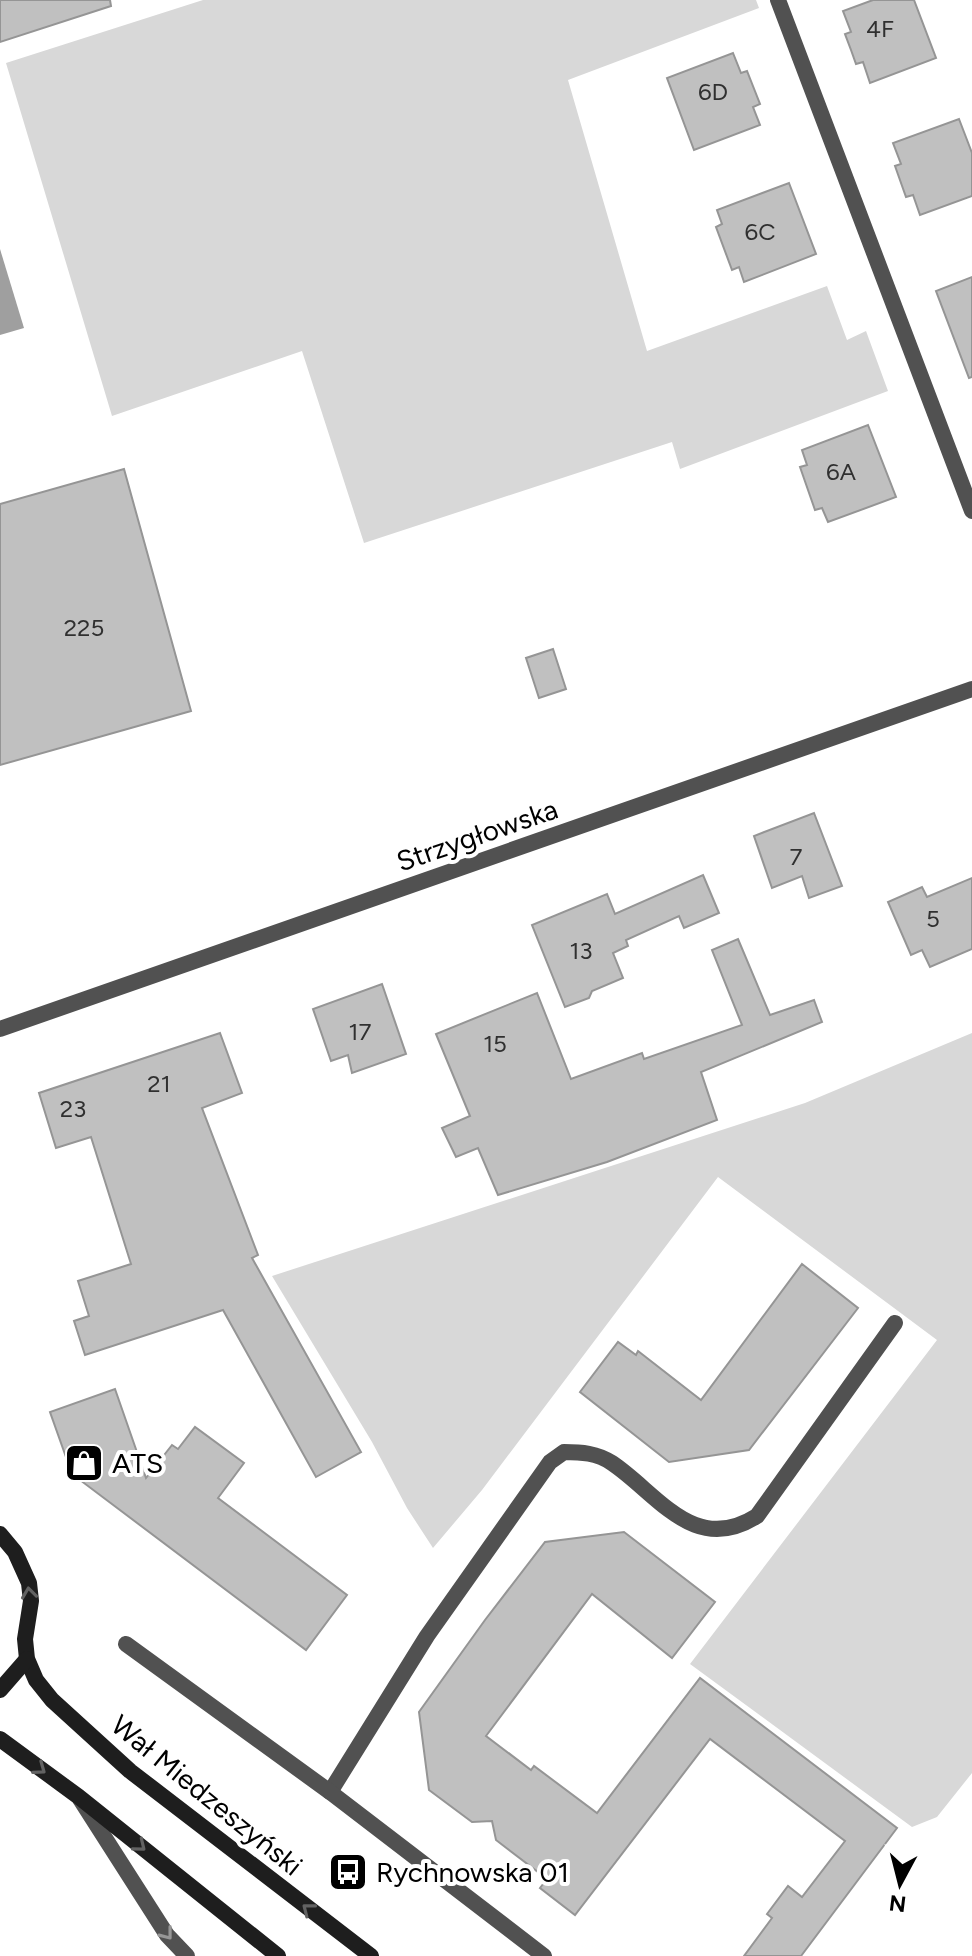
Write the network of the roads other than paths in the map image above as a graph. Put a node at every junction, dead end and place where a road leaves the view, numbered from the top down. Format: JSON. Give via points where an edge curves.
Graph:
{"nodes":[{"id":1,"x":778,"y":0,"type":"edge"},
{"id":2,"x":972,"y":511,"type":"edge"},
{"id":3,"x":972,"y":689,"type":"edge"},
{"id":4,"x":0,"y":1029,"type":"edge"},
{"id":5,"x":895,"y":1323,"type":"dead end"},
{"id":6,"x":0,"y":1534,"type":"edge"},
{"id":7,"x":126,"y":1644,"type":"dead end"},
{"id":8,"x":27,"y":1659,"type":"junction"},
{"id":9,"x":0,"y":1690,"type":"edge"},
{"id":10,"x":0,"y":1739,"type":"edge"},
{"id":11,"x":330,"y":1792,"type":"junction"},
{"id":12,"x":79,"y":1797,"type":"junction"},
{"id":13,"x":187,"y":1956,"type":"edge"},
{"id":14,"x":278,"y":1956,"type":"edge"},
{"id":15,"x":371,"y":1956,"type":"edge"},
{"id":16,"x":544,"y":1956,"type":"edge"}],
"edges":[{"from":1,"to":2,"type":"street"},
{"from":3,"to":4,"type":"street","name":"Strzygłowska"},
{"from":5,"to":11,"type":"street","via":[[757,1516],[740,1527],[696,1526],[674,1515],[596,1455],[564,1452],[550,1462],[427,1636]]},
{"from":8,"to":6,"type":"main road","one_way":true,"via":[[29,1583]]},
{"from":7,"to":11,"type":"street"},
{"from":8,"to":9,"type":"main road"},
{"from":15,"to":8,"type":"main road","name":"Wał Miedzeszyński","one_way":true,"via":[[111,1754],[52,1700]]},
{"from":10,"to":12,"type":"main road","one_way":true},
{"from":11,"to":16,"type":"street"},
{"from":12,"to":13,"type":"street","one_way":true,"via":[[167,1935]]},
{"from":12,"to":14,"type":"main road","one_way":true}]}
